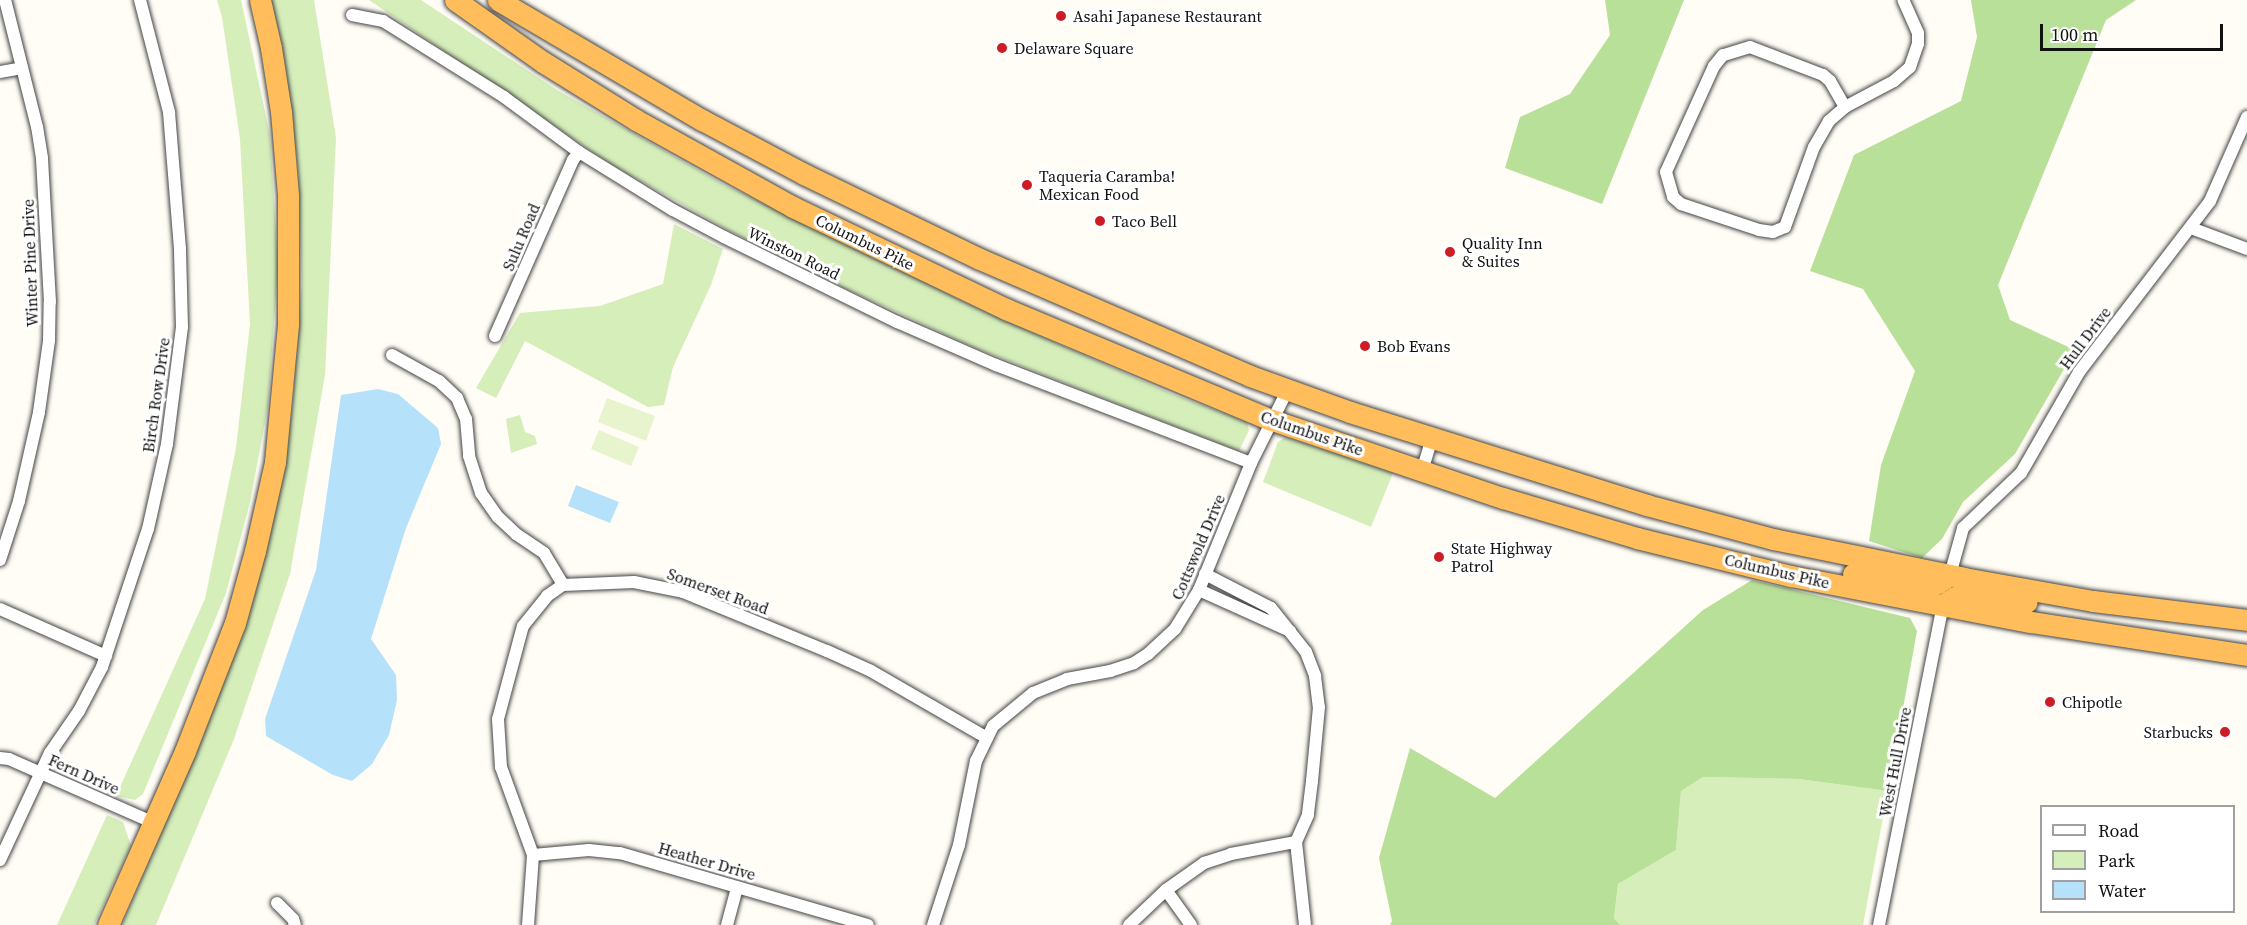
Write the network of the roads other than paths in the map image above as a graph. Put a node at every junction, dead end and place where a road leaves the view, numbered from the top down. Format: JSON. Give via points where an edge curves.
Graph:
{"nodes":[{"id":1,"x":5,"y":0,"type":"edge"},
{"id":2,"x":140,"y":0,"type":"edge"},
{"id":3,"x":260,"y":0,"type":"edge"},
{"id":4,"x":455,"y":0,"type":"edge"},
{"id":5,"x":498,"y":0,"type":"edge"},
{"id":6,"x":1903,"y":0,"type":"edge"},
{"id":7,"x":352,"y":15,"type":"dead end"},
{"id":8,"x":22,"y":68,"type":"junction"},
{"id":9,"x":0,"y":72,"type":"edge"},
{"id":10,"x":1845,"y":107,"type":"junction"},
{"id":11,"x":2247,"y":117,"type":"edge"},
{"id":12,"x":579,"y":152,"type":"junction"},
{"id":13,"x":2191,"y":228,"type":"junction"},
{"id":14,"x":2247,"y":249,"type":"edge"},
{"id":15,"x":495,"y":336,"type":"dead end"},
{"id":16,"x":393,"y":356,"type":"dead end"},
{"id":17,"x":1288,"y":389,"type":"junction"},
{"id":18,"x":1272,"y":420,"type":"junction"},
{"id":19,"x":1432,"y":439,"type":"junction"},
{"id":20,"x":1251,"y":463,"type":"junction"},
{"id":21,"x":1422,"y":471,"type":"junction"},
{"id":22,"x":0,"y":560,"type":"edge"},
{"id":23,"x":1205,"y":574,"type":"junction"},
{"id":24,"x":1950,"y":575,"type":"junction"},
{"id":25,"x":1791,"y":576,"type":"junction"},
{"id":26,"x":563,"y":585,"type":"junction"},
{"id":27,"x":1199,"y":590,"type":"junction"},
{"id":28,"x":1943,"y":605,"type":"junction"},
{"id":29,"x":2122,"y":605,"type":"junction"},
{"id":30,"x":0,"y":609,"type":"edge"},
{"id":31,"x":2247,"y":620,"type":"edge"},
{"id":32,"x":1291,"y":631,"type":"junction"},
{"id":33,"x":2247,"y":655,"type":"edge"},
{"id":34,"x":106,"y":656,"type":"junction"},
{"id":35,"x":987,"y":738,"type":"junction"},
{"id":36,"x":0,"y":758,"type":"edge"},
{"id":37,"x":41,"y":773,"type":"junction"},
{"id":38,"x":154,"y":823,"type":"junction"},
{"id":39,"x":1296,"y":842,"type":"junction"},
{"id":40,"x":533,"y":855,"type":"junction"},
{"id":41,"x":0,"y":860,"type":"edge"},
{"id":42,"x":737,"y":887,"type":"junction"},
{"id":43,"x":1166,"y":890,"type":"junction"},
{"id":44,"x":277,"y":903,"type":"dead end"},
{"id":45,"x":108,"y":925,"type":"edge"},
{"id":46,"x":295,"y":925,"type":"edge"},
{"id":47,"x":528,"y":925,"type":"edge"},
{"id":48,"x":727,"y":925,"type":"edge"},
{"id":49,"x":868,"y":925,"type":"edge"},
{"id":50,"x":933,"y":925,"type":"edge"},
{"id":51,"x":1129,"y":925,"type":"edge"},
{"id":52,"x":1191,"y":925,"type":"edge"},
{"id":53,"x":1305,"y":925,"type":"edge"},
{"id":54,"x":1879,"y":925,"type":"edge"}],
"edges":[{"from":1,"to":8,"type":"street","name":"Winter Pine Drive"},
{"from":2,"to":34,"type":"street","name":"Birch Row Drive","via":[[173,142],[182,327],[159,481],[131,585]]},
{"from":3,"to":38,"type":"highway","via":[[281,112],[288,206],[288,324],[274,462],[235,623]]},
{"from":4,"to":18,"type":"highway","name":"Columbus Pike","via":[[543,62],[636,120],[793,207],[1006,309]]},
{"from":5,"to":17,"type":"highway","name":"Columbus Pike","via":[[650,92],[814,179],[1042,287]]},
{"from":6,"to":10,"type":"street","via":[[1918,33],[1910,67],[1894,81]]},
{"from":7,"to":12,"type":"street","name":"Winston Road","via":[[383,21],[504,97]]},
{"from":8,"to":9,"type":"street"},
{"from":8,"to":22,"type":"street","name":"Winter Pine Drive","via":[[42,158],[49,341],[29,460]]},
{"from":10,"to":10,"type":"street","via":[[1820,133],[1785,227],[1773,232],[1760,230],[1680,204],[1673,197],[1665,172],[1714,66],[1723,55],[1750,47],[1823,75]]},
{"from":11,"to":13,"type":"street","name":"Hull Drive","via":[[2219,184]]},
{"from":12,"to":15,"type":"street","name":"Sulu Road"},
{"from":12,"to":20,"type":"street","name":"Winston Road","via":[[673,210],[897,322],[996,365]]},
{"from":13,"to":14,"type":"street"},
{"from":13,"to":24,"type":"street","name":"Hull Drive","via":[[2079,372],[2021,473],[1963,528]]},
{"from":16,"to":26,"type":"street","via":[[439,381],[457,398],[466,419],[469,456],[481,493],[498,517],[544,553]]},
{"from":17,"to":18,"type":"street","name":"Cottswold Drive"},
{"from":17,"to":19,"type":"highway","name":"Columbus Pike"},
{"from":18,"to":20,"type":"street","name":"Cottswold Drive"},
{"from":18,"to":21,"type":"highway","name":"Columbus Pike"},
{"from":19,"to":21,"type":"street"},
{"from":19,"to":24,"type":"highway","name":"Columbus Pike","via":[[1696,519]]},
{"from":20,"to":23,"type":"street","name":"Cottswold Drive"},
{"from":21,"to":25,"type":"highway","name":"Columbus Pike","via":[[1637,538]]},
{"from":23,"to":27,"type":"street","name":"Cottswold Drive"},
{"from":23,"to":32,"type":"street","via":[[1271,608]]},
{"from":24,"to":25,"type":"highway","via":[[1938,584],[1926,585],[1813,567]]},
{"from":24,"to":29,"type":"highway","name":"Columbus Pike"},
{"from":25,"to":28,"type":"highway","name":"Columbus Pike"},
{"from":26,"to":35,"type":"street","name":"Somerset Road","via":[[634,582],[683,592],[871,671]]},
{"from":26,"to":40,"type":"street","via":[[547,596],[523,626],[498,719],[501,767]]},
{"from":27,"to":32,"type":"street"},
{"from":27,"to":35,"type":"street","name":"Cottswold Drive","via":[[1175,630],[1148,654],[1110,671],[1067,679],[1033,693],[993,726]]},
{"from":28,"to":29,"type":"highway","via":[[1955,597],[1969,595],[2105,613]]},
{"from":28,"to":33,"type":"highway","name":"Columbus Pike"},
{"from":28,"to":54,"type":"street","name":"West Hull Drive"},
{"from":29,"to":31,"type":"highway","name":"Columbus Pike"},
{"from":30,"to":34,"type":"street"},
{"from":32,"to":39,"type":"street","via":[[1311,664],[1319,707],[1308,815]]},
{"from":34,"to":37,"type":"street","name":"Birch Row Drive","via":[[89,694],[64,729]]},
{"from":35,"to":50,"type":"street","name":"Cottswold Drive","via":[[969,788],[953,869]]},
{"from":36,"to":37,"type":"street","name":"Fern Drive"},
{"from":37,"to":38,"type":"street","name":"Fern Drive"},
{"from":37,"to":41,"type":"street","name":"Birch Row Drive"},
{"from":38,"to":45,"type":"highway"},
{"from":39,"to":43,"type":"street","via":[[1218,858]]},
{"from":39,"to":53,"type":"street"},
{"from":40,"to":42,"type":"street","name":"Heather Drive","via":[[606,851]]},
{"from":40,"to":47,"type":"street"},
{"from":42,"to":48,"type":"street"},
{"from":42,"to":49,"type":"street","name":"Heather Drive"},
{"from":43,"to":51,"type":"street"},
{"from":43,"to":52,"type":"street"},
{"from":44,"to":46,"type":"street"}]}
